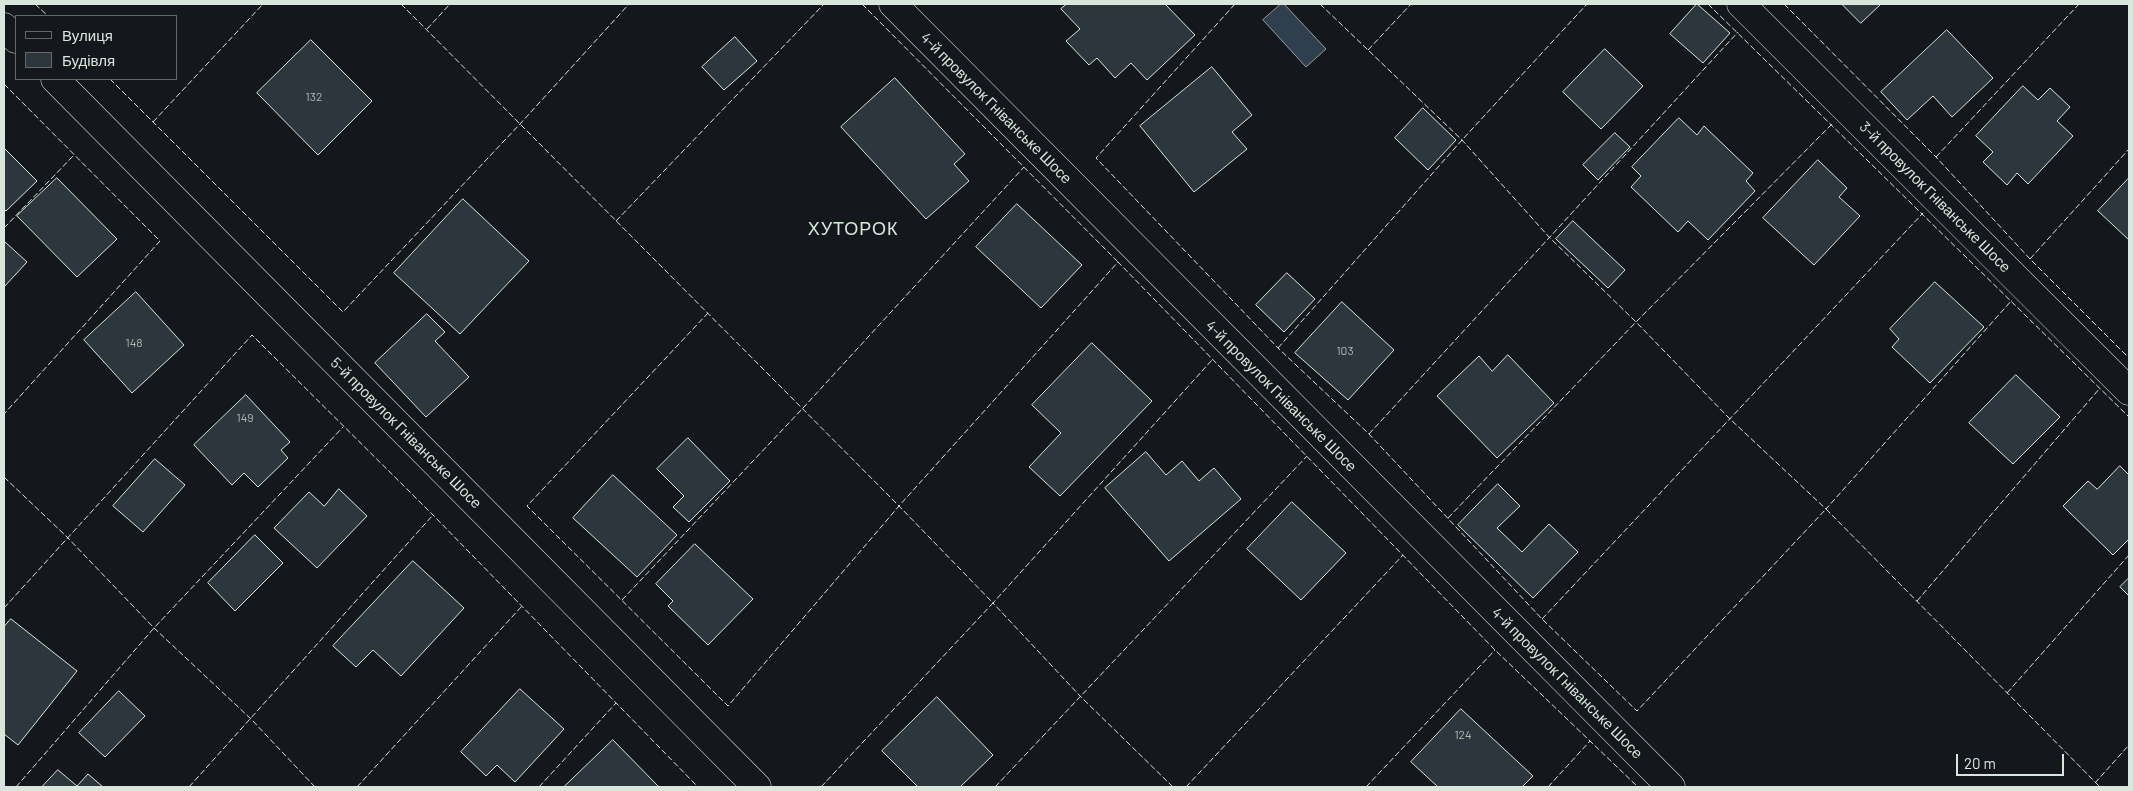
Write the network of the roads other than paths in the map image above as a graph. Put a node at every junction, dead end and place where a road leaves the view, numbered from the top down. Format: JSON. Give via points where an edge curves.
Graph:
{"nodes":[{"id":1,"x":893,"y":4,"type":"edge"},
{"id":2,"x":1741,"y":4,"type":"edge"},
{"id":3,"x":4,"y":27,"type":"edge"},
{"id":4,"x":15,"y":38,"type":"edge"},
{"id":5,"x":56,"y":80,"type":"edge"},
{"id":6,"x":2129,"y":391,"type":"edge"},
{"id":7,"x":757,"y":787,"type":"edge"},
{"id":8,"x":1671,"y":787,"type":"edge"}],
"edges":[{"from":1,"to":8,"type":"street","name":"4-й провулок Гніванське Шосе"},
{"from":2,"to":6,"type":"street","name":"3-й провулок Гніванське Шосе"},
{"from":3,"to":4,"type":"street"},
{"from":5,"to":7,"type":"street","name":"5-й провулок Гніванське Шосе"}]}
